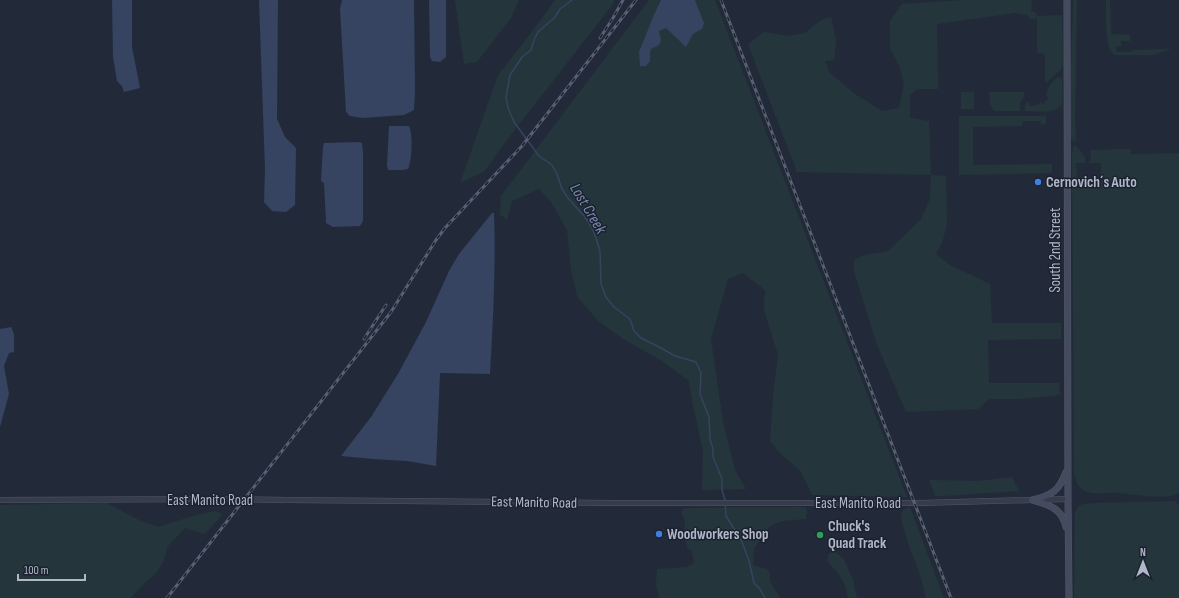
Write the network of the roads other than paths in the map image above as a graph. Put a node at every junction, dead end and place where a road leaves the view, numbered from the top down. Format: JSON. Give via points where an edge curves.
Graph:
{"nodes":[{"id":1,"x":1067,"y":0,"type":"edge"},
{"id":2,"x":1068,"y":468,"type":"junction"},
{"id":3,"x":1068,"y":499,"type":"junction"},
{"id":4,"x":0,"y":500,"type":"edge"},
{"id":5,"x":1032,"y":500,"type":"junction"},
{"id":6,"x":1069,"y":536,"type":"junction"},
{"id":7,"x":1069,"y":598,"type":"edge"}],
"edges":[{"from":1,"to":2,"type":"main road","name":"South 2nd Street"},
{"from":2,"to":3,"type":"main road","name":"South 2nd Street"},
{"from":2,"to":5,"type":"main road","via":[[1055,491]]},
{"from":3,"to":5,"type":"street","name":"East Manito Road"},
{"from":3,"to":6,"type":"main road","name":"South 2nd Street"},
{"from":4,"to":5,"type":"street","name":"East Manito Road","bridge":true,"via":[[221,499],[741,504]]},
{"from":5,"to":6,"type":"main road","via":[[1055,509],[1062,516]]},
{"from":6,"to":7,"type":"main road","name":"South 2nd Street"}]}
